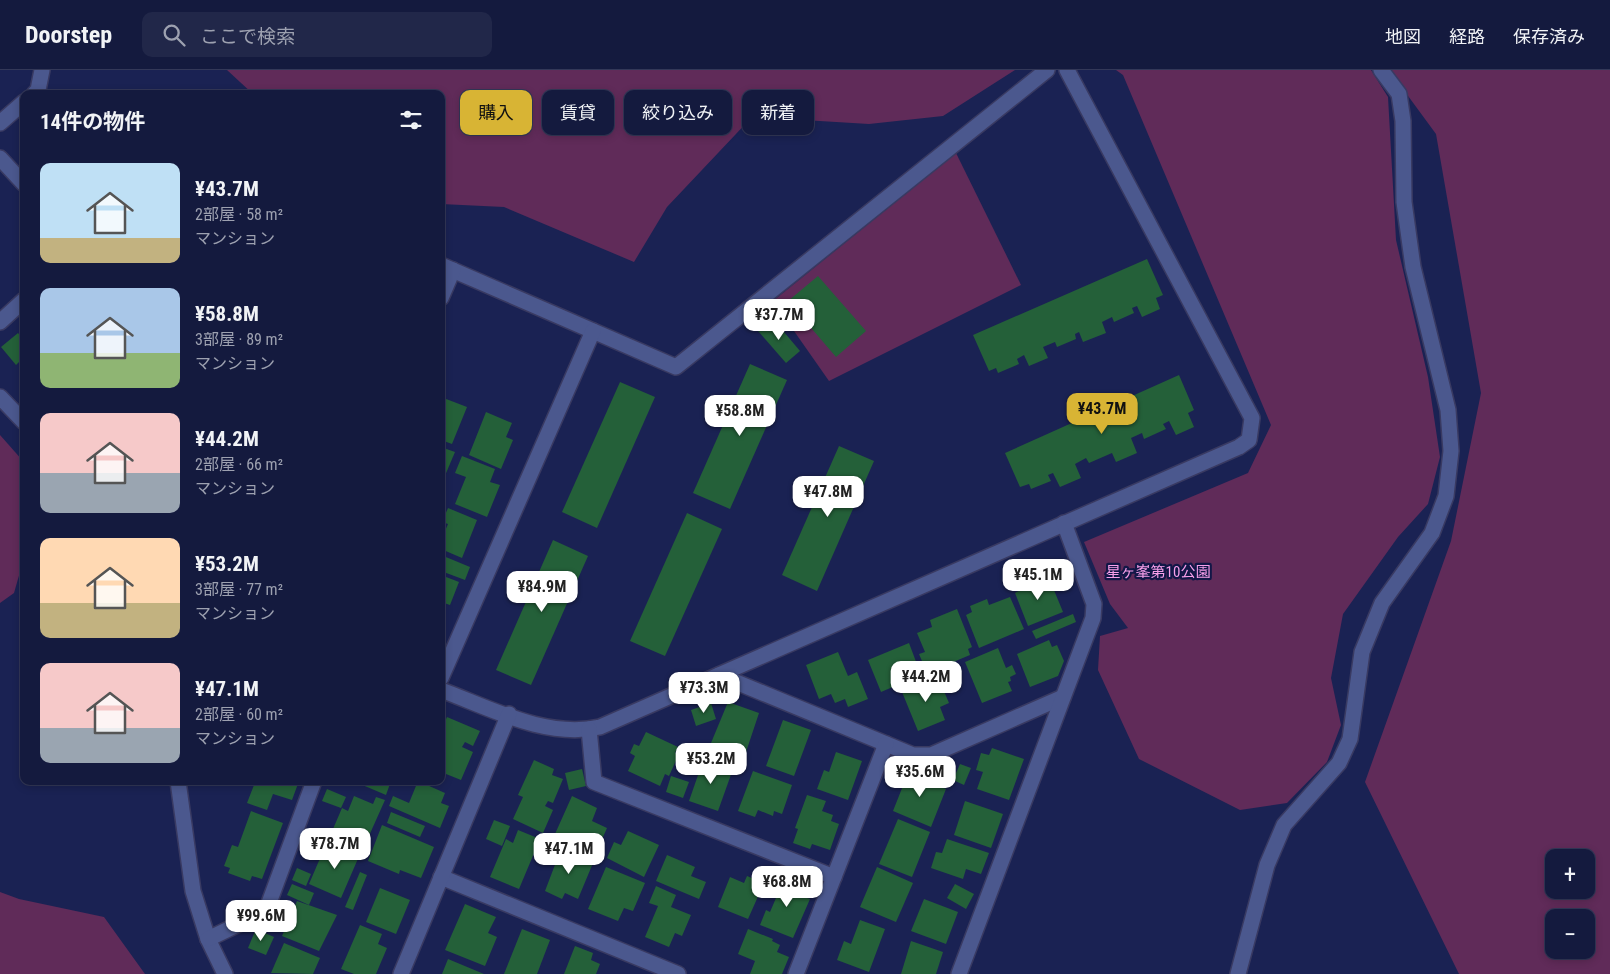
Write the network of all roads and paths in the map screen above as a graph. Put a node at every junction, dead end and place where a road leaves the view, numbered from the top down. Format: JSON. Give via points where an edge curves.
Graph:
{"nodes":[{"id":1,"x":42,"y":70,"type":"edge"},
{"id":2,"x":1047,"y":70,"type":"edge"},
{"id":3,"x":1067,"y":70,"type":"edge"},
{"id":4,"x":1382,"y":70,"type":"edge"},
{"id":5,"x":38,"y":90,"type":"edge"},
{"id":6,"x":20,"y":106,"type":"edge"},
{"id":7,"x":0,"y":123,"type":"edge"},
{"id":8,"x":0,"y":158,"type":"edge"},
{"id":9,"x":20,"y":180,"type":"edge"},
{"id":10,"x":447,"y":268,"type":"edge"},
{"id":11,"x":20,"y":304,"type":"edge"},
{"id":12,"x":0,"y":322,"type":"edge"},
{"id":13,"x":593,"y":331,"type":"junction"},
{"id":14,"x":0,"y":397,"type":"edge"},
{"id":15,"x":20,"y":418,"type":"edge"},
{"id":16,"x":1064,"y":523,"type":"junction"},
{"id":17,"x":445,"y":669,"type":"edge"},
{"id":18,"x":719,"y":675,"type":"junction"},
{"id":19,"x":445,"y":691,"type":"edge"},
{"id":20,"x":1063,"y":697,"type":"junction"},
{"id":21,"x":508,"y":714,"type":"junction"},
{"id":22,"x":589,"y":729,"type":"junction"},
{"id":23,"x":886,"y":744,"type":"junction"},
{"id":24,"x":179,"y":785,"type":"edge"},
{"id":25,"x":313,"y":785,"type":"edge"},
{"id":26,"x":442,"y":877,"type":"junction"},
{"id":27,"x":834,"y":877,"type":"junction"},
{"id":28,"x":208,"y":939,"type":"junction"},
{"id":29,"x":225,"y":974,"type":"edge"},
{"id":30,"x":401,"y":974,"type":"edge"},
{"id":31,"x":678,"y":974,"type":"edge"},
{"id":32,"x":796,"y":974,"type":"edge"},
{"id":33,"x":959,"y":974,"type":"edge"},
{"id":34,"x":1238,"y":974,"type":"edge"}],
"edges":[{"from":1,"to":5,"type":"street"},
{"from":2,"to":13,"type":"street","via":[[676,367]]},
{"from":3,"to":16,"type":"street","via":[[1252,418],[1249,440],[1238,447]]},
{"from":4,"to":34,"type":"street","via":[[1399,94],[1403,121],[1404,202],[1413,267],[1448,410],[1451,451],[1446,496],[1432,533],[1382,603],[1372,627],[1362,652],[1350,739],[1339,763],[1284,825],[1267,865]]},
{"from":6,"to":7,"type":"street"},
{"from":8,"to":9,"type":"street"},
{"from":10,"to":13,"type":"street"},
{"from":11,"to":12,"type":"street"},
{"from":13,"to":17,"type":"street"},
{"from":14,"to":15,"type":"street"},
{"from":16,"to":18,"type":"street"},
{"from":16,"to":20,"type":"street","via":[[1094,604],[1093,618]]},
{"from":18,"to":22,"type":"street"},
{"from":18,"to":23,"type":"street"},
{"from":19,"to":21,"type":"street"},
{"from":20,"to":23,"type":"street","via":[[931,755],[914,755]]},
{"from":20,"to":33,"type":"street"},
{"from":21,"to":22,"type":"street","via":[[536,725]]},
{"from":21,"to":26,"type":"street"},
{"from":22,"to":27,"type":"street","via":[[594,782]]},
{"from":23,"to":27,"type":"street"},
{"from":24,"to":28,"type":"street","via":[[193,891]]},
{"from":25,"to":28,"type":"street","via":[[266,911]]},
{"from":26,"to":30,"type":"street"},
{"from":26,"to":31,"type":"street"},
{"from":27,"to":32,"type":"street"},
{"from":28,"to":29,"type":"street"}]}
